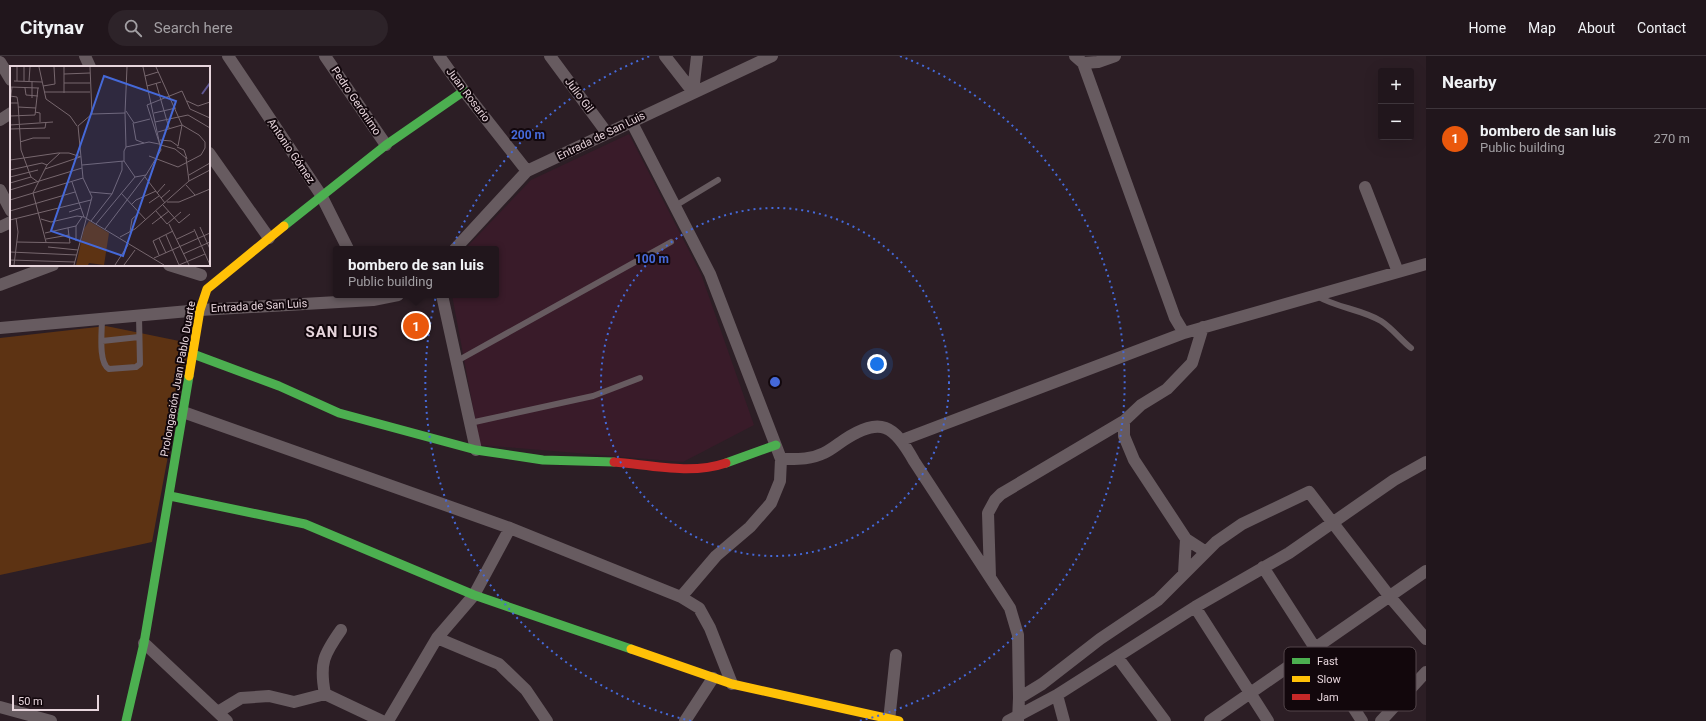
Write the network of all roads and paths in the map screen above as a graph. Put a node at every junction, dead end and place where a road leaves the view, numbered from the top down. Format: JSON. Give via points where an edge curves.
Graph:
{"nodes":[{"id":1,"x":85,"y":56,"type":"edge"},
{"id":2,"x":228,"y":56,"type":"edge"},
{"id":3,"x":325,"y":56,"type":"edge"},
{"id":4,"x":439,"y":56,"type":"edge"},
{"id":5,"x":550,"y":56,"type":"edge"},
{"id":6,"x":665,"y":56,"type":"edge"},
{"id":7,"x":697,"y":56,"type":"edge"},
{"id":8,"x":772,"y":56,"type":"edge"},
{"id":9,"x":1115,"y":56,"type":"edge"},
{"id":10,"x":1079,"y":59,"type":"edge"},
{"id":11,"x":0,"y":62,"type":"edge"},
{"id":12,"x":90,"y":66,"type":"edge"},
{"id":13,"x":10,"y":78,"type":"edge"},
{"id":14,"x":464,"y":91,"type":"junction"},
{"id":15,"x":693,"y":92,"type":"junction"},
{"id":16,"x":10,"y":114,"type":"edge"},
{"id":17,"x":0,"y":120,"type":"edge"},
{"id":18,"x":631,"y":121,"type":"junction"},
{"id":19,"x":607,"y":133,"type":"junction"},
{"id":20,"x":386,"y":145,"type":"junction"},
{"id":21,"x":210,"y":154,"type":"edge"},
{"id":22,"x":527,"y":170,"type":"junction"},
{"id":23,"x":718,"y":180,"type":"dead end"},
{"id":24,"x":1365,"y":187,"type":"dead end"},
{"id":25,"x":0,"y":190,"type":"edge"},
{"id":26,"x":321,"y":195,"type":"junction"},
{"id":27,"x":675,"y":206,"type":"junction"},
{"id":28,"x":10,"y":209,"type":"edge"},
{"id":29,"x":10,"y":223,"type":"edge"},
{"id":30,"x":0,"y":228,"type":"edge"},
{"id":31,"x":269,"y":238,"type":"junction"},
{"id":32,"x":670,"y":242,"type":"dead end"},
{"id":33,"x":346,"y":246,"type":"edge"},
{"id":34,"x":457,"y":246,"type":"edge"},
{"id":35,"x":1426,"y":264,"type":"edge"},
{"id":36,"x":50,"y":266,"type":"edge"},
{"id":37,"x":175,"y":266,"type":"edge"},
{"id":38,"x":201,"y":270,"type":"edge"},
{"id":39,"x":1398,"y":272,"type":"junction"},
{"id":40,"x":0,"y":285,"type":"edge"},
{"id":41,"x":207,"y":289,"type":"junction"},
{"id":42,"x":1318,"y":296,"type":"junction"},
{"id":43,"x":359,"y":298,"type":"edge"},
{"id":44,"x":443,"y":298,"type":"edge"},
{"id":45,"x":200,"y":310,"type":"junction"},
{"id":46,"x":139,"y":316,"type":"junction"},
{"id":47,"x":102,"y":319,"type":"junction"},
{"id":48,"x":1203,"y":327,"type":"junction"},
{"id":49,"x":0,"y":328,"type":"edge"},
{"id":50,"x":1184,"y":333,"type":"junction"},
{"id":51,"x":139,"y":337,"type":"junction"},
{"id":52,"x":102,"y":340,"type":"junction"},
{"id":53,"x":1411,"y":348,"type":"dead end"},
{"id":54,"x":193,"y":354,"type":"junction"},
{"id":55,"x":457,"y":361,"type":"junction"},
{"id":56,"x":640,"y":378,"type":"dead end"},
{"id":57,"x":183,"y":412,"type":"junction"},
{"id":58,"x":1124,"y":421,"type":"junction"},
{"id":59,"x":470,"y":423,"type":"junction"},
{"id":60,"x":902,"y":440,"type":"junction"},
{"id":61,"x":776,"y":444,"type":"junction"},
{"id":62,"x":476,"y":450,"type":"junction"},
{"id":63,"x":781,"y":459,"type":"junction"},
{"id":64,"x":1426,"y":462,"type":"edge"},
{"id":65,"x":170,"y":496,"type":"junction"},
{"id":66,"x":1333,"y":522,"type":"junction"},
{"id":67,"x":510,"y":528,"type":"junction"},
{"id":68,"x":1186,"y":539,"type":"junction"},
{"id":69,"x":1206,"y":552,"type":"junction"},
{"id":70,"x":1262,"y":567,"type":"junction"},
{"id":71,"x":1426,"y":571,"type":"edge"},
{"id":72,"x":1184,"y":573,"type":"junction"},
{"id":73,"x":990,"y":577,"type":"junction"},
{"id":74,"x":474,"y":595,"type":"junction"},
{"id":75,"x":681,"y":597,"type":"junction"},
{"id":76,"x":1390,"y":597,"type":"junction"},
{"id":77,"x":1196,"y":607,"type":"junction"},
{"id":78,"x":341,"y":630,"type":"dead end"},
{"id":79,"x":437,"y":638,"type":"junction"},
{"id":80,"x":1426,"y":639,"type":"edge"},
{"id":81,"x":144,"y":643,"type":"junction"},
{"id":82,"x":1315,"y":647,"type":"edge"},
{"id":83,"x":1317,"y":647,"type":"edge"},
{"id":84,"x":896,"y":655,"type":"dead end"},
{"id":85,"x":1118,"y":658,"type":"junction"},
{"id":86,"x":1284,"y":670,"type":"edge"},
{"id":87,"x":1426,"y":672,"type":"edge"},
{"id":88,"x":714,"y":678,"type":"junction"},
{"id":89,"x":1416,"y":683,"type":"edge"},
{"id":90,"x":732,"y":684,"type":"junction"},
{"id":91,"x":325,"y":694,"type":"junction"},
{"id":92,"x":1057,"y":694,"type":"junction"},
{"id":93,"x":1250,"y":694,"type":"junction"},
{"id":94,"x":1019,"y":698,"type":"junction"},
{"id":95,"x":0,"y":707,"type":"edge"},
{"id":96,"x":1356,"y":711,"type":"edge"},
{"id":97,"x":1390,"y":711,"type":"edge"},
{"id":98,"x":218,"y":712,"type":"junction"},
{"id":99,"x":1014,"y":719,"type":"edge"},
{"id":100,"x":892,"y":720,"type":"edge"},
{"id":101,"x":51,"y":721,"type":"edge"},
{"id":102,"x":126,"y":721,"type":"edge"},
{"id":103,"x":227,"y":721,"type":"edge"},
{"id":104,"x":382,"y":721,"type":"edge"},
{"id":105,"x":388,"y":721,"type":"edge"},
{"id":106,"x":547,"y":721,"type":"edge"},
{"id":107,"x":685,"y":721,"type":"edge"},
{"id":108,"x":1064,"y":721,"type":"edge"},
{"id":109,"x":1165,"y":721,"type":"edge"},
{"id":110,"x":1210,"y":721,"type":"edge"},
{"id":111,"x":1268,"y":721,"type":"edge"},
{"id":112,"x":1362,"y":721,"type":"edge"},
{"id":113,"x":1381,"y":721,"type":"edge"}],
"edges":[{"from":1,"to":12,"type":"street"},
{"from":2,"to":26,"type":"street","name":"Antonio Gómez"},
{"from":3,"to":20,"type":"street","name":"Pedro Gerónimo"},
{"from":4,"to":14,"type":"street","name":"Juan Rosario"},
{"from":5,"to":19,"type":"street","name":"Julio Gil"},
{"from":6,"to":15,"type":"street"},
{"from":7,"to":15,"type":"street"},
{"from":8,"to":15,"type":"street","name":"Entrada de San Luis"},
{"from":9,"to":10,"type":"street","via":[[1098,62]]},
{"from":10,"to":50,"type":"street","via":[[1175,318]]},
{"from":11,"to":13,"type":"street"},
{"from":14,"to":20,"type":"street","name":"Prolongación Juan Pablo Duarte"},
{"from":14,"to":22,"type":"street","name":"Juan Rosario"},
{"from":15,"to":18,"type":"street","name":"Entrada de San Luis"},
{"from":16,"to":17,"type":"street"},
{"from":18,"to":19,"type":"street","name":"Entrada de San Luis"},
{"from":18,"to":27,"type":"street"},
{"from":19,"to":22,"type":"street","name":"Entrada de San Luis"},
{"from":20,"to":26,"type":"street","name":"Prolongación Juan Pablo Duarte"},
{"from":21,"to":31,"type":"street"},
{"from":22,"to":34,"type":"street","name":"Entrada de San Luis"},
{"from":23,"to":27,"type":"lane"},
{"from":24,"to":39,"type":"street"},
{"from":25,"to":28,"type":"street"},
{"from":26,"to":31,"type":"street","name":"Prolongación Juan Pablo Duarte"},
{"from":26,"to":33,"type":"street","name":"Antonio Gómez"},
{"from":27,"to":61,"type":"street","via":[[710,274]]},
{"from":29,"to":30,"type":"street"},
{"from":31,"to":41,"type":"street","name":"Prolongación Juan Pablo Duarte"},
{"from":32,"to":55,"type":"lane"},
{"from":35,"to":39,"type":"street"},
{"from":36,"to":40,"type":"street"},
{"from":37,"to":38,"type":"street"},
{"from":38,"to":41,"type":"street"},
{"from":39,"to":42,"type":"street"},
{"from":41,"to":45,"type":"street","name":"Prolongación Juan Pablo Duarte"},
{"from":42,"to":48,"type":"street"},
{"from":42,"to":53,"type":"lane","via":[[1330,304],[1366,314],[1382,322]]},
{"from":43,"to":45,"type":"street","name":"Entrada de San Luis"},
{"from":44,"to":55,"type":"street"},
{"from":45,"to":46,"type":"street","name":"Entrada de San Luis"},
{"from":45,"to":54,"type":"street","name":"Prolongación Juan Pablo Duarte"},
{"from":46,"to":47,"type":"street","name":"Entrada de San Luis"},
{"from":46,"to":51,"type":"lane"},
{"from":47,"to":49,"type":"street","name":"Entrada de San Luis"},
{"from":47,"to":52,"type":"lane"},
{"from":48,"to":50,"type":"street"},
{"from":48,"to":58,"type":"street","via":[[1192,363],[1167,389],[1141,405]]},
{"from":50,"to":60,"type":"street"},
{"from":51,"to":52,"type":"lane"},
{"from":51,"to":52,"type":"lane","via":[[140,364],[136,367],[106,367],[102,360]]},
{"from":54,"to":57,"type":"street","name":"Prolongación Juan Pablo Duarte"},
{"from":54,"to":62,"type":"street","via":[[279,386],[339,413]]},
{"from":55,"to":59,"type":"street"},
{"from":56,"to":59,"type":"lane","via":[[593,396]]},
{"from":57,"to":65,"type":"street","name":"Prolongación Juan Pablo Duarte"},
{"from":57,"to":67,"type":"street"},
{"from":58,"to":68,"type":"street","via":[[1124,436],[1134,460]]},
{"from":58,"to":73,"type":"street","via":[[995,500],[988,513]]},
{"from":59,"to":62,"type":"street"},
{"from":60,"to":63,"type":"street","via":[[882,426],[867,427],[823,454],[804,459]]},
{"from":60,"to":73,"type":"street"},
{"from":61,"to":62,"type":"street","via":[[716,466],[695,468],[592,460],[542,460]]},
{"from":61,"to":63,"type":"street"},
{"from":63,"to":75,"type":"street","via":[[780,481],[771,503],[750,527],[716,556]]},
{"from":64,"to":66,"type":"street","via":[[1394,480]]},
{"from":65,"to":74,"type":"street","via":[[305,524]]},
{"from":65,"to":81,"type":"street","name":"Prolongación Juan Pablo Duarte"},
{"from":66,"to":69,"type":"street","via":[[1309,492],[1242,524]]},
{"from":66,"to":70,"type":"street"},
{"from":66,"to":76,"type":"street"},
{"from":67,"to":74,"type":"street"},
{"from":67,"to":75,"type":"street"},
{"from":68,"to":69,"type":"street"},
{"from":68,"to":72,"type":"street"},
{"from":69,"to":72,"type":"street"},
{"from":70,"to":77,"type":"street"},
{"from":70,"to":82,"type":"street"},
{"from":71,"to":76,"type":"street"},
{"from":72,"to":94,"type":"street","via":[[1158,600]]},
{"from":73,"to":94,"type":"street","via":[[1010,608],[1018,635]]},
{"from":74,"to":79,"type":"street"},
{"from":74,"to":88,"type":"street"},
{"from":75,"to":90,"type":"street","via":[[699,608],[710,628]]},
{"from":76,"to":80,"type":"street"},
{"from":76,"to":83,"type":"street"},
{"from":77,"to":85,"type":"street"},
{"from":77,"to":93,"type":"street"},
{"from":78,"to":91,"type":"street","via":[[327,650],[322,668]]},
{"from":79,"to":105,"type":"street"},
{"from":79,"to":106,"type":"street","via":[[499,664],[526,690]]},
{"from":81,"to":98,"type":"street"},
{"from":81,"to":102,"type":"street","name":"Prolongación Juan Pablo Duarte"},
{"from":84,"to":100,"type":"street"},
{"from":85,"to":92,"type":"street"},
{"from":85,"to":109,"type":"street"},
{"from":86,"to":93,"type":"street"},
{"from":87,"to":89,"type":"street"},
{"from":88,"to":90,"type":"street"},
{"from":88,"to":107,"type":"street"},
{"from":90,"to":100,"type":"street"},
{"from":91,"to":98,"type":"street","via":[[294,702],[269,696],[241,698]]},
{"from":91,"to":104,"type":"street"},
{"from":92,"to":99,"type":"street"},
{"from":92,"to":108,"type":"street"},
{"from":93,"to":110,"type":"street"},
{"from":93,"to":111,"type":"street"},
{"from":94,"to":99,"type":"street"},
{"from":95,"to":101,"type":"street"},
{"from":96,"to":112,"type":"street"},
{"from":97,"to":113,"type":"street"},
{"from":98,"to":103,"type":"street"}]}
